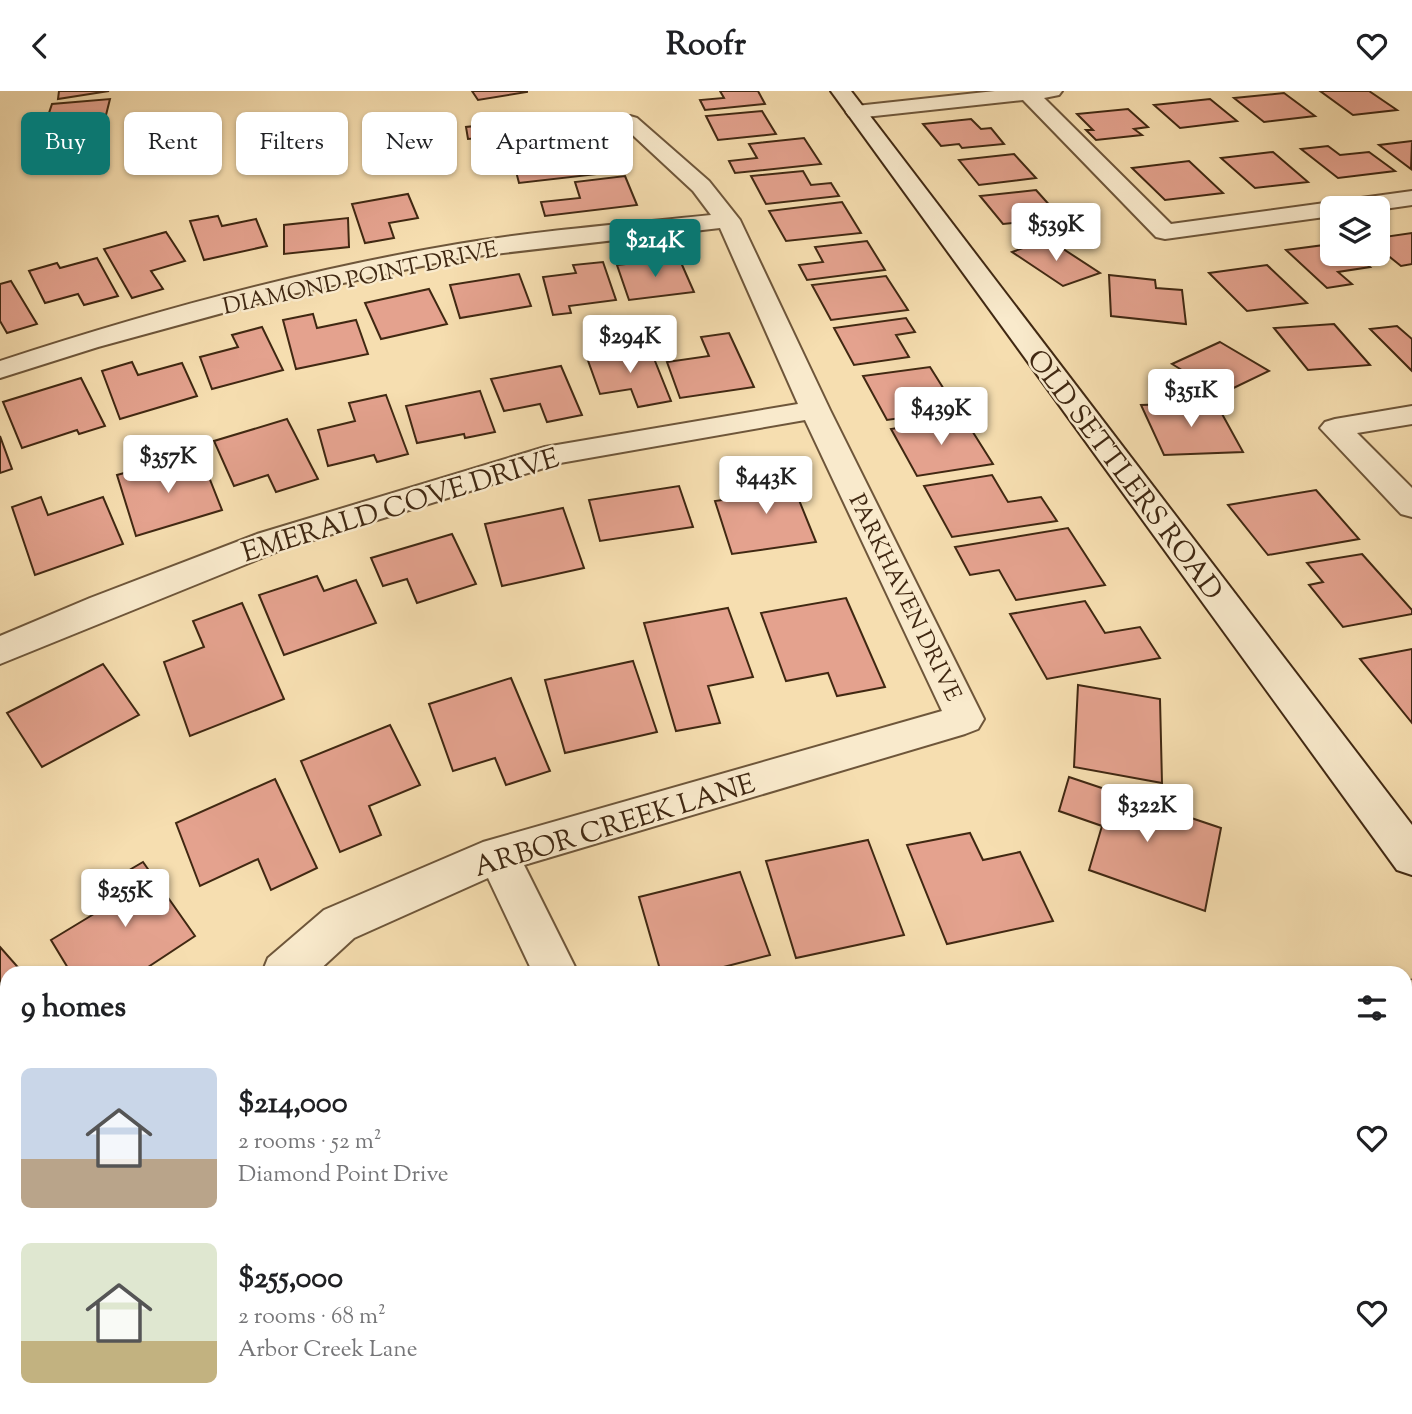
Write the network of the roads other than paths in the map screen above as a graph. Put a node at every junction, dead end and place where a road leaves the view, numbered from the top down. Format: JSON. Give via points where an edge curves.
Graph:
{"nodes":[{"id":1,"x":1056,"y":91,"type":"edge"},
{"id":2,"x":1028,"y":94,"type":"junction"},
{"id":3,"x":848,"y":101,"type":"edge"},
{"id":4,"x":633,"y":125,"type":"edge"},
{"id":5,"x":1412,"y":198,"type":"edge"},
{"id":6,"x":1390,"y":201,"type":"edge"},
{"id":7,"x":1320,"y":211,"type":"edge"},
{"id":8,"x":728,"y":220,"type":"junction"},
{"id":9,"x":0,"y":370,"type":"edge"},
{"id":10,"x":815,"y":410,"type":"junction"},
{"id":11,"x":1412,"y":415,"type":"edge"},
{"id":12,"x":1412,"y":507,"type":"edge"},
{"id":13,"x":0,"y":651,"type":"edge"},
{"id":14,"x":965,"y":719,"type":"joint"},
{"id":15,"x":498,"y":855,"type":"junction"},
{"id":16,"x":1412,"y":857,"type":"edge"},
{"id":17,"x":292,"y":966,"type":"edge"},
{"id":18,"x":553,"y":966,"type":"edge"}],
"edges":[{"from":1,"to":2,"type":"street"},
{"from":2,"to":3,"type":"street"},
{"from":2,"to":7,"type":"street","via":[[1165,232]]},
{"from":3,"to":16,"type":"street","name":"OLD SETTLERS ROAD"},
{"from":4,"to":8,"type":"street","name":"PARKHAVEN DRIVE","via":[[701,185]]},
{"from":5,"to":6,"type":"street"},
{"from":8,"to":9,"type":"street","name":"DIAMOND POINT DRIVE","via":[[459,251],[288,287]]},
{"from":8,"to":10,"type":"street","name":"PARKHAVEN DRIVE"},
{"from":10,"to":13,"type":"street","name":"EMERALD COVE DRIVE","via":[[556,454],[269,542]]},
{"from":10,"to":14,"type":"street","name":"PARKHAVEN DRIVE"},
{"from":11,"to":12,"type":"street","via":[[1335,428]]},
{"from":14,"to":15,"type":"street","name":"ARBOR CREEK LANE"},
{"from":15,"to":17,"type":"street","name":"ARBOR CREEK LANE","via":[[338,924]]},
{"from":15,"to":18,"type":"street"}]}
